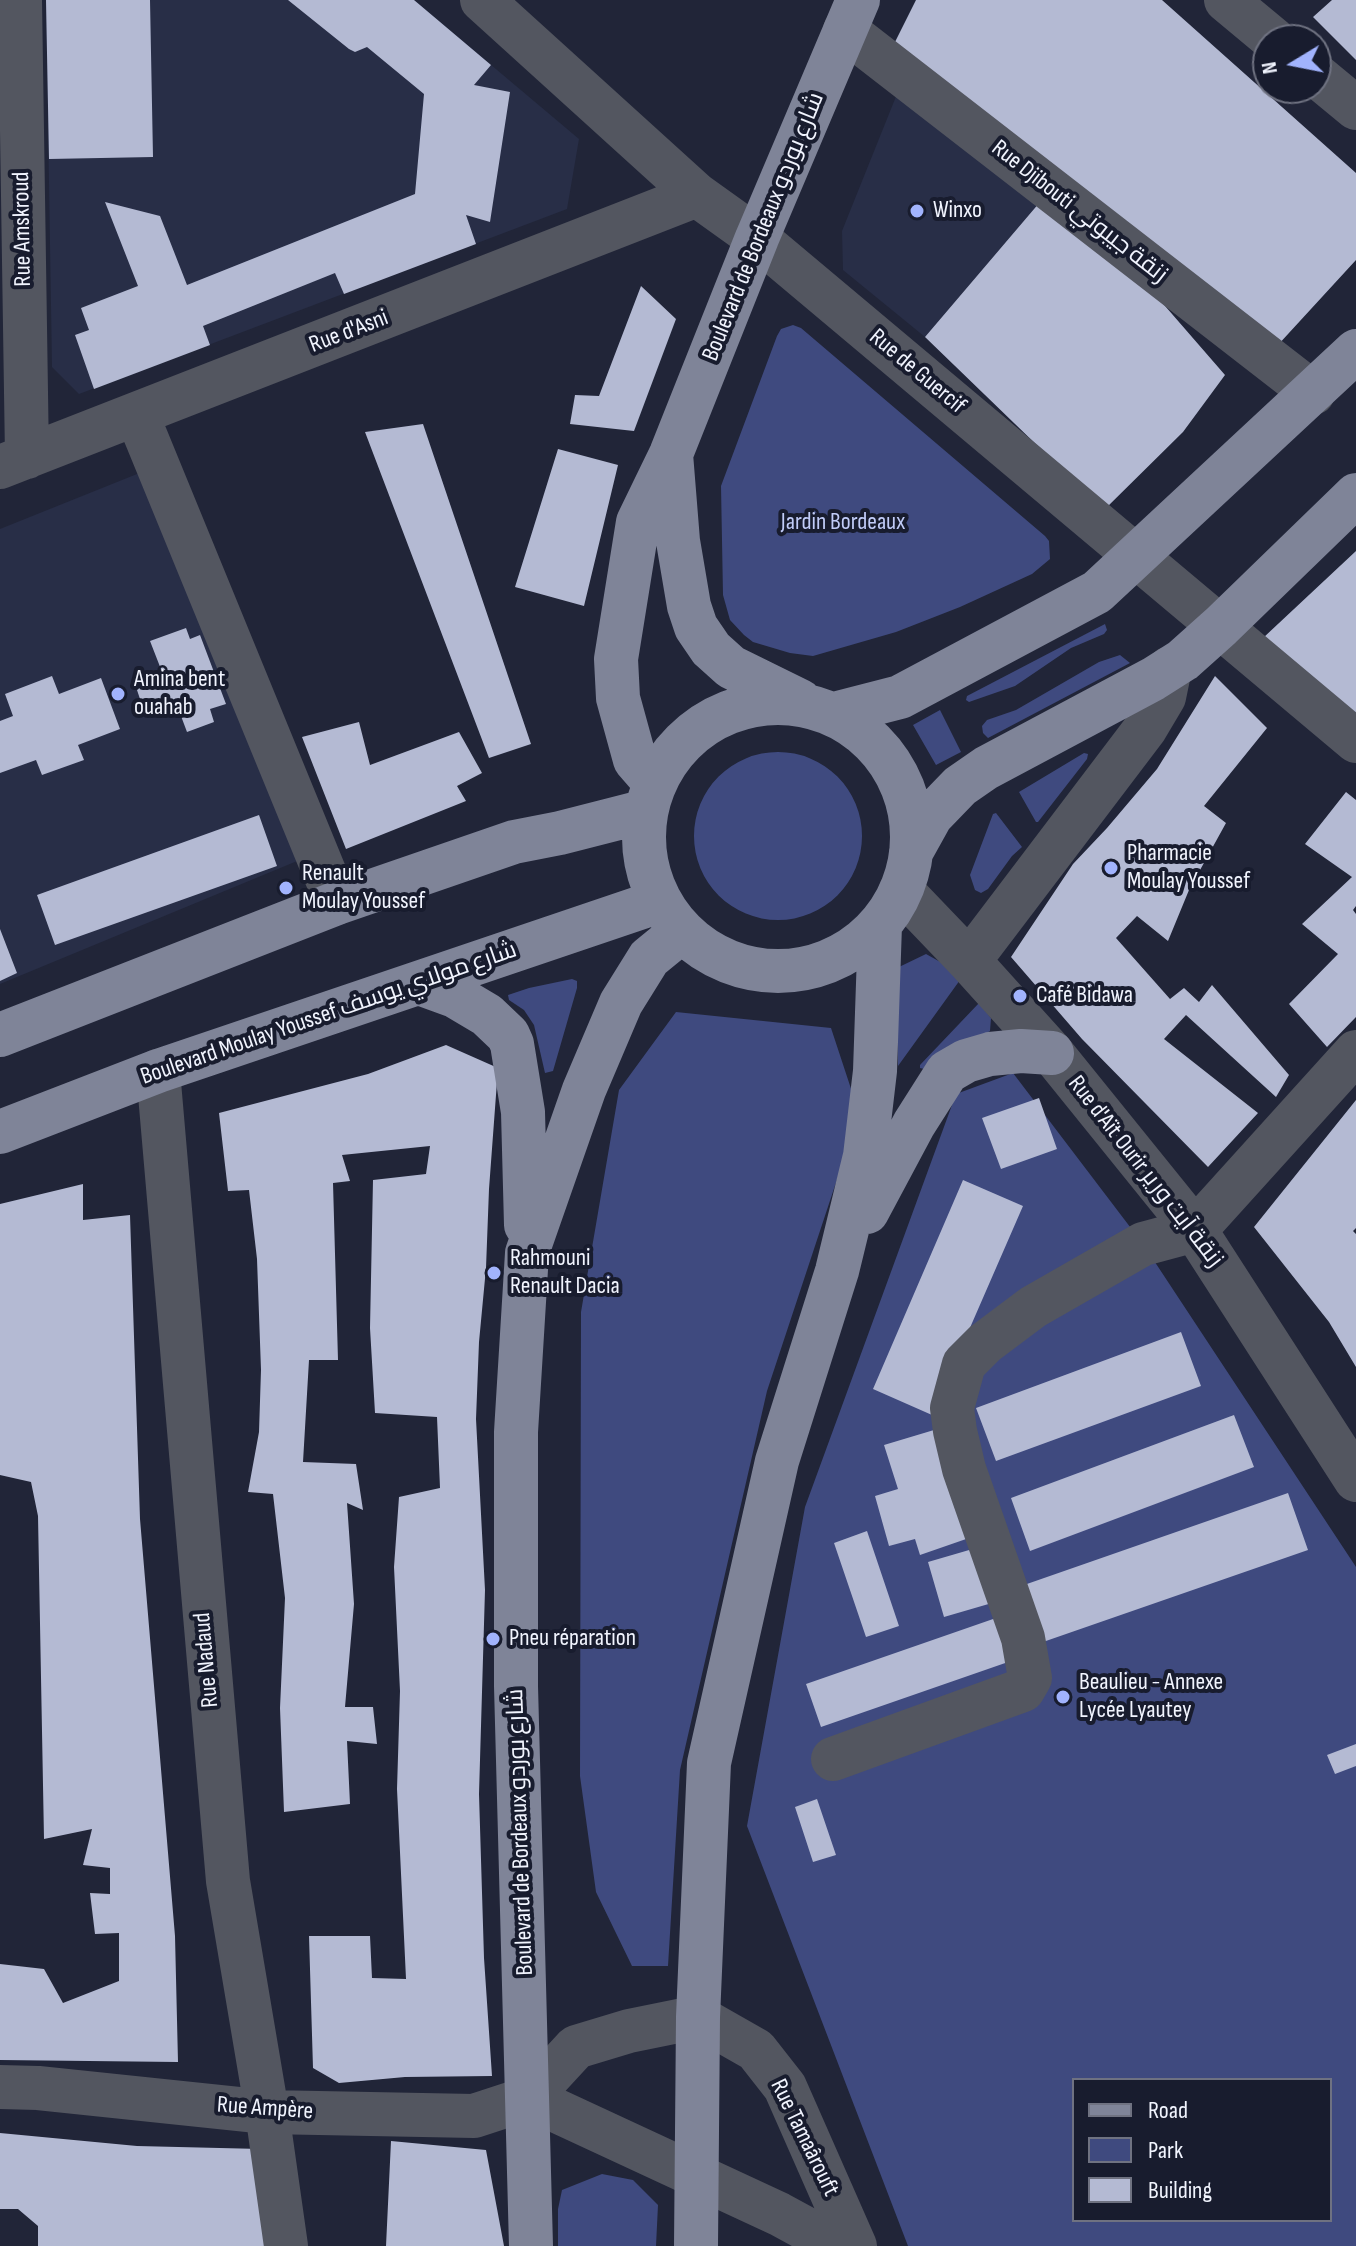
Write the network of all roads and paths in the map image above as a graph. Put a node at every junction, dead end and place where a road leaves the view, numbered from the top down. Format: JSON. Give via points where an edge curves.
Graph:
{"nodes":[{"id":1,"x":20,"y":0,"type":"edge"},
{"id":2,"x":482,"y":0,"type":"edge"},
{"id":3,"x":1226,"y":0,"type":"edge"},
{"id":4,"x":852,"y":15,"type":"edge"},
{"id":5,"x":1255,"y":24,"type":"edge"},
{"id":6,"x":1332,"y":88,"type":"edge"},
{"id":7,"x":1356,"y":108,"type":"edge"},
{"id":8,"x":697,"y":195,"type":"junction"},
{"id":9,"x":757,"y":238,"type":"junction"},
{"id":10,"x":1356,"y":351,"type":"edge"},
{"id":11,"x":1313,"y":393,"type":"junction"},
{"id":12,"x":137,"y":415,"type":"junction"},
{"id":13,"x":671,"y":454,"type":"junction"},
{"id":14,"x":13,"y":462,"type":"edge"},
{"id":15,"x":1356,"y":495,"type":"edge"},
{"id":16,"x":1137,"y":556,"type":"junction"},
{"id":17,"x":1221,"y":626,"type":"junction"},
{"id":18,"x":1170,"y":668,"type":"junction"},
{"id":19,"x":823,"y":710,"type":"junction"},
{"id":20,"x":1356,"y":741,"type":"edge"},
{"id":21,"x":650,"y":797,"type":"junction"},
{"id":22,"x":897,"y":889,"type":"junction"},
{"id":23,"x":337,"y":903,"type":"junction"},
{"id":24,"x":671,"y":916,"type":"junction"},
{"id":25,"x":969,"y":961,"type":"junction"},
{"id":26,"x":422,"y":984,"type":"junction"},
{"id":27,"x":0,"y":1035,"type":"edge"},
{"id":28,"x":1356,"y":1052,"type":"edge"},
{"id":29,"x":1052,"y":1053,"type":"junction"},
{"id":30,"x":158,"y":1071,"type":"junction"},
{"id":31,"x":0,"y":1132,"type":"edge"},
{"id":32,"x":1195,"y":1230,"type":"junction"},
{"id":33,"x":527,"y":1253,"type":"junction"},
{"id":34,"x":837,"y":1271,"type":"junction"},
{"id":35,"x":1356,"y":1480,"type":"edge"},
{"id":36,"x":833,"y":1759,"type":"dead end"},
{"id":37,"x":698,"y":2017,"type":"junction"},
{"id":38,"x":0,"y":2087,"type":"edge"},
{"id":39,"x":529,"y":2098,"type":"junction"},
{"id":40,"x":267,"y":2112,"type":"junction"},
{"id":41,"x":698,"y":2177,"type":"junction"},
{"id":42,"x":813,"y":2240,"type":"edge"},
{"id":43,"x":286,"y":2246,"type":"edge"},
{"id":44,"x":531,"y":2246,"type":"edge"},
{"id":45,"x":696,"y":2246,"type":"edge"},
{"id":46,"x":855,"y":2246,"type":"edge"}],
"edges":[{"from":1,"to":14,"type":"street","name":"Rue Amskroud"},
{"from":2,"to":8,"type":"street","name":"Rue de Guercif"},
{"from":3,"to":5,"type":"street"},
{"from":4,"to":9,"type":"main road","name":"Boulevard de Bordeaux شارع بوردو"},
{"from":4,"to":11,"type":"street","name":"Rue Djibouti زنقة جيبوتي"},
{"from":6,"to":7,"type":"street"},
{"from":8,"to":9,"type":"street","name":"Rue de Guercif"},
{"from":8,"to":12,"type":"street","name":"Rue d'Asni"},
{"from":9,"to":13,"type":"main road","name":"Boulevard de Bordeaux شارع بوردو"},
{"from":9,"to":16,"type":"street","name":"Rue de Guercif"},
{"from":10,"to":11,"type":"main road"},
{"from":11,"to":16,"type":"main road"},
{"from":12,"to":14,"type":"street","name":"Rue d'Asni"},
{"from":12,"to":23,"type":"street"},
{"from":13,"to":19,"type":"main road","name":"Boulevard de Bordeaux شارع بوردو","via":[[678,541],[696,627],[731,667]]},
{"from":13,"to":21,"type":"main road","name":"Boulevard de Bordeaux شارع بوردو","via":[[638,522],[616,659],[618,698]]},
{"from":15,"to":17,"type":"main road"},
{"from":16,"to":17,"type":"street","name":"Rue de Guercif"},
{"from":16,"to":19,"type":"main road","via":[[1097,592],[900,697]]},
{"from":17,"to":18,"type":"main road"},
{"from":17,"to":20,"type":"street","name":"Rue de Guercif"},
{"from":18,"to":22,"type":"main road","via":[[960,786],[931,816]]},
{"from":18,"to":25,"type":"street","via":[[1164,697],[1145,729]]},
{"from":19,"to":21,"type":"main road","via":[[783,702],[748,705],[705,723],[671,755]]},
{"from":19,"to":22,"type":"main road","via":[[869,739],[899,779],[910,815]]},
{"from":21,"to":23,"type":"main road","via":[[560,833],[514,842]]},
{"from":21,"to":24,"type":"main road","via":[[645,860]]},
{"from":22,"to":24,"type":"main road","via":[[849,952],[810,968],[766,971],[718,958]]},
{"from":22,"to":25,"type":"street","name":"Rue d'Aït Ourir زنقة آيت ورير"},
{"from":22,"to":34,"type":"main road","via":[[865,1156]]},
{"from":23,"to":27,"type":"main road"},
{"from":24,"to":26,"type":"main road","name":"Boulevard Moulay Youssef شارع مولاي يوسف"},
{"from":24,"to":33,"type":"main road","name":"Boulevard de Bordeaux شارع بوردو","via":[[621,1003],[584,1090]]},
{"from":25,"to":29,"type":"street","name":"Rue d'Aït Ourir زنقة آيت ورير"},
{"from":26,"to":30,"type":"main road","name":"Boulevard Moulay Youssef شارع مولاي يوسف"},
{"from":26,"to":33,"type":"main road","via":[[487,1015],[512,1044],[523,1112]]},
{"from":28,"to":32,"type":"street"},
{"from":29,"to":32,"type":"street","name":"Rue d'Aït Ourir زنقة آيت ورير"},
{"from":29,"to":34,"type":"main road","via":[[990,1054],[947,1072]]},
{"from":30,"to":31,"type":"main road","name":"Boulevard Moulay Youssef شارع مولاي يوسف"},
{"from":30,"to":40,"type":"street","name":"Rue Nadaud","via":[[228,1881]]},
{"from":32,"to":35,"type":"street","name":"Rue d'Aït Ourir زنقة آيت ورير"},
{"from":32,"to":36,"type":"street","via":[[1143,1244],[1047,1299],[964,1364],[952,1408],[955,1431],[1023,1638],[1030,1678],[1023,1690]]},
{"from":33,"to":39,"type":"main road","name":"Boulevard de Bordeaux شارع بوردو","via":[[516,1432],[516,1622]]},
{"from":34,"to":37,"type":"main road","via":[[777,1461],[709,1763]]},
{"from":37,"to":39,"type":"street","name":"Rue Ampère","via":[[576,2047]]},
{"from":37,"to":41,"type":"main road"},
{"from":37,"to":46,"type":"street","name":"Rue Tamaârouft","via":[[756,2050],[785,2087]]},
{"from":38,"to":40,"type":"street","name":"Rue Ampère"},
{"from":39,"to":40,"type":"street","name":"Rue Ampère","via":[[474,2116]]},
{"from":39,"to":41,"type":"street"},
{"from":39,"to":44,"type":"main road","name":"Boulevard de Bordeaux شارع بوردو"},
{"from":40,"to":43,"type":"street","name":"Rue Nadaud"},
{"from":41,"to":42,"type":"street"},
{"from":41,"to":45,"type":"main road"}]}
